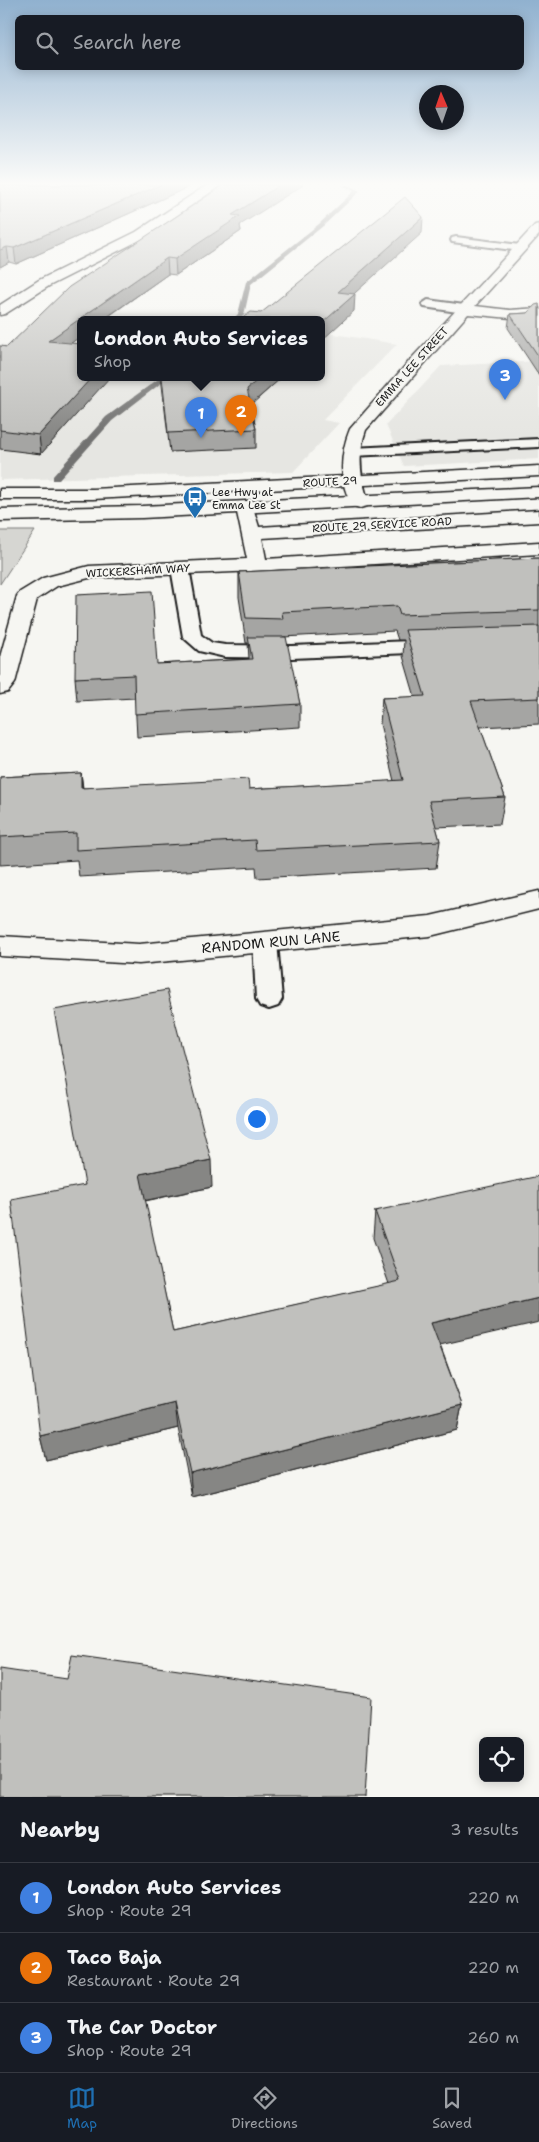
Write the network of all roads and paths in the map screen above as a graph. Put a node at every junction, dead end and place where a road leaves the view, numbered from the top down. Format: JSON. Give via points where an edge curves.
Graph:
{"nodes":[{"id":1,"x":72,"y":269,"type":"edge"},
{"id":2,"x":501,"y":269,"type":"edge"},
{"id":3,"x":428,"y":304,"type":"dead end"},
{"id":4,"x":464,"y":309,"type":"junction"},
{"id":5,"x":0,"y":311,"type":"edge"},
{"id":6,"x":539,"y":312,"type":"edge"},
{"id":7,"x":539,"y":443,"type":"edge"},
{"id":8,"x":352,"y":452,"type":"junction"},
{"id":9,"x":539,"y":471,"type":"edge"},
{"id":10,"x":352,"y":481,"type":"junction"},
{"id":11,"x":539,"y":492,"type":"edge"},
{"id":12,"x":0,"y":494,"type":"edge"},
{"id":13,"x":360,"y":502,"type":"junction"},
{"id":14,"x":245,"y":508,"type":"junction"},
{"id":15,"x":0,"y":515,"type":"edge"},
{"id":16,"x":539,"y":516,"type":"edge"},
{"id":17,"x":252,"y":533,"type":"junction"},
{"id":18,"x":539,"y":548,"type":"edge"},
{"id":19,"x":258,"y":565,"type":"junction"},
{"id":20,"x":180,"y":568,"type":"junction"},
{"id":21,"x":452,"y":646,"type":"edge"},
{"id":22,"x":0,"y":687,"type":"edge"},
{"id":23,"x":539,"y":900,"type":"edge"},
{"id":24,"x":265,"y":942,"type":"junction"},
{"id":25,"x":0,"y":946,"type":"edge"},
{"id":26,"x":269,"y":999,"type":"dead end"}],
"edges":[{"from":1,"to":5,"type":"street"},
{"from":2,"to":4,"type":"street","name":"EMMA LEE STREET"},
{"from":3,"to":4,"type":"lane"},
{"from":4,"to":6,"type":"street","via":[[510,314]]},
{"from":4,"to":8,"type":"street","name":"EMMA LEE STREET","via":[[358,429]]},
{"from":7,"to":8,"type":"lane"},
{"from":8,"to":10,"type":"street","name":"EMMA LEE STREET"},
{"from":9,"to":10,"type":"street","name":"ROUTE 29"},
{"from":10,"to":12,"type":"street","name":"ROUTE 29","via":[[94,494]]},
{"from":10,"to":13,"type":"street","name":"EMMA LEE STREET"},
{"from":11,"to":13,"type":"street","name":"ROUTE 29"},
{"from":13,"to":14,"type":"street","name":"ROUTE 29"},
{"from":14,"to":15,"type":"street","name":"ROUTE 29"},
{"from":14,"to":17,"type":"street"},
{"from":16,"to":17,"type":"street","name":"ROUTE 29 SERVICE ROAD"},
{"from":17,"to":19,"type":"street"},
{"from":18,"to":19,"type":"street","name":"WICKERSHAM WAY"},
{"from":19,"to":20,"type":"street","name":"WICKERSHAM WAY"},
{"from":20,"to":21,"type":"lane","via":[[192,636],[206,647],[225,651],[292,652]]},
{"from":20,"to":22,"type":"street","name":"WICKERSHAM WAY","via":[[88,572],[50,582],[27,596]]},
{"from":23,"to":24,"type":"street","name":"RANDOM RUN LANE","via":[[430,926]]},
{"from":24,"to":25,"type":"street","name":"RANDOM RUN LANE","via":[[139,954]]},
{"from":24,"to":26,"type":"lane"}]}
